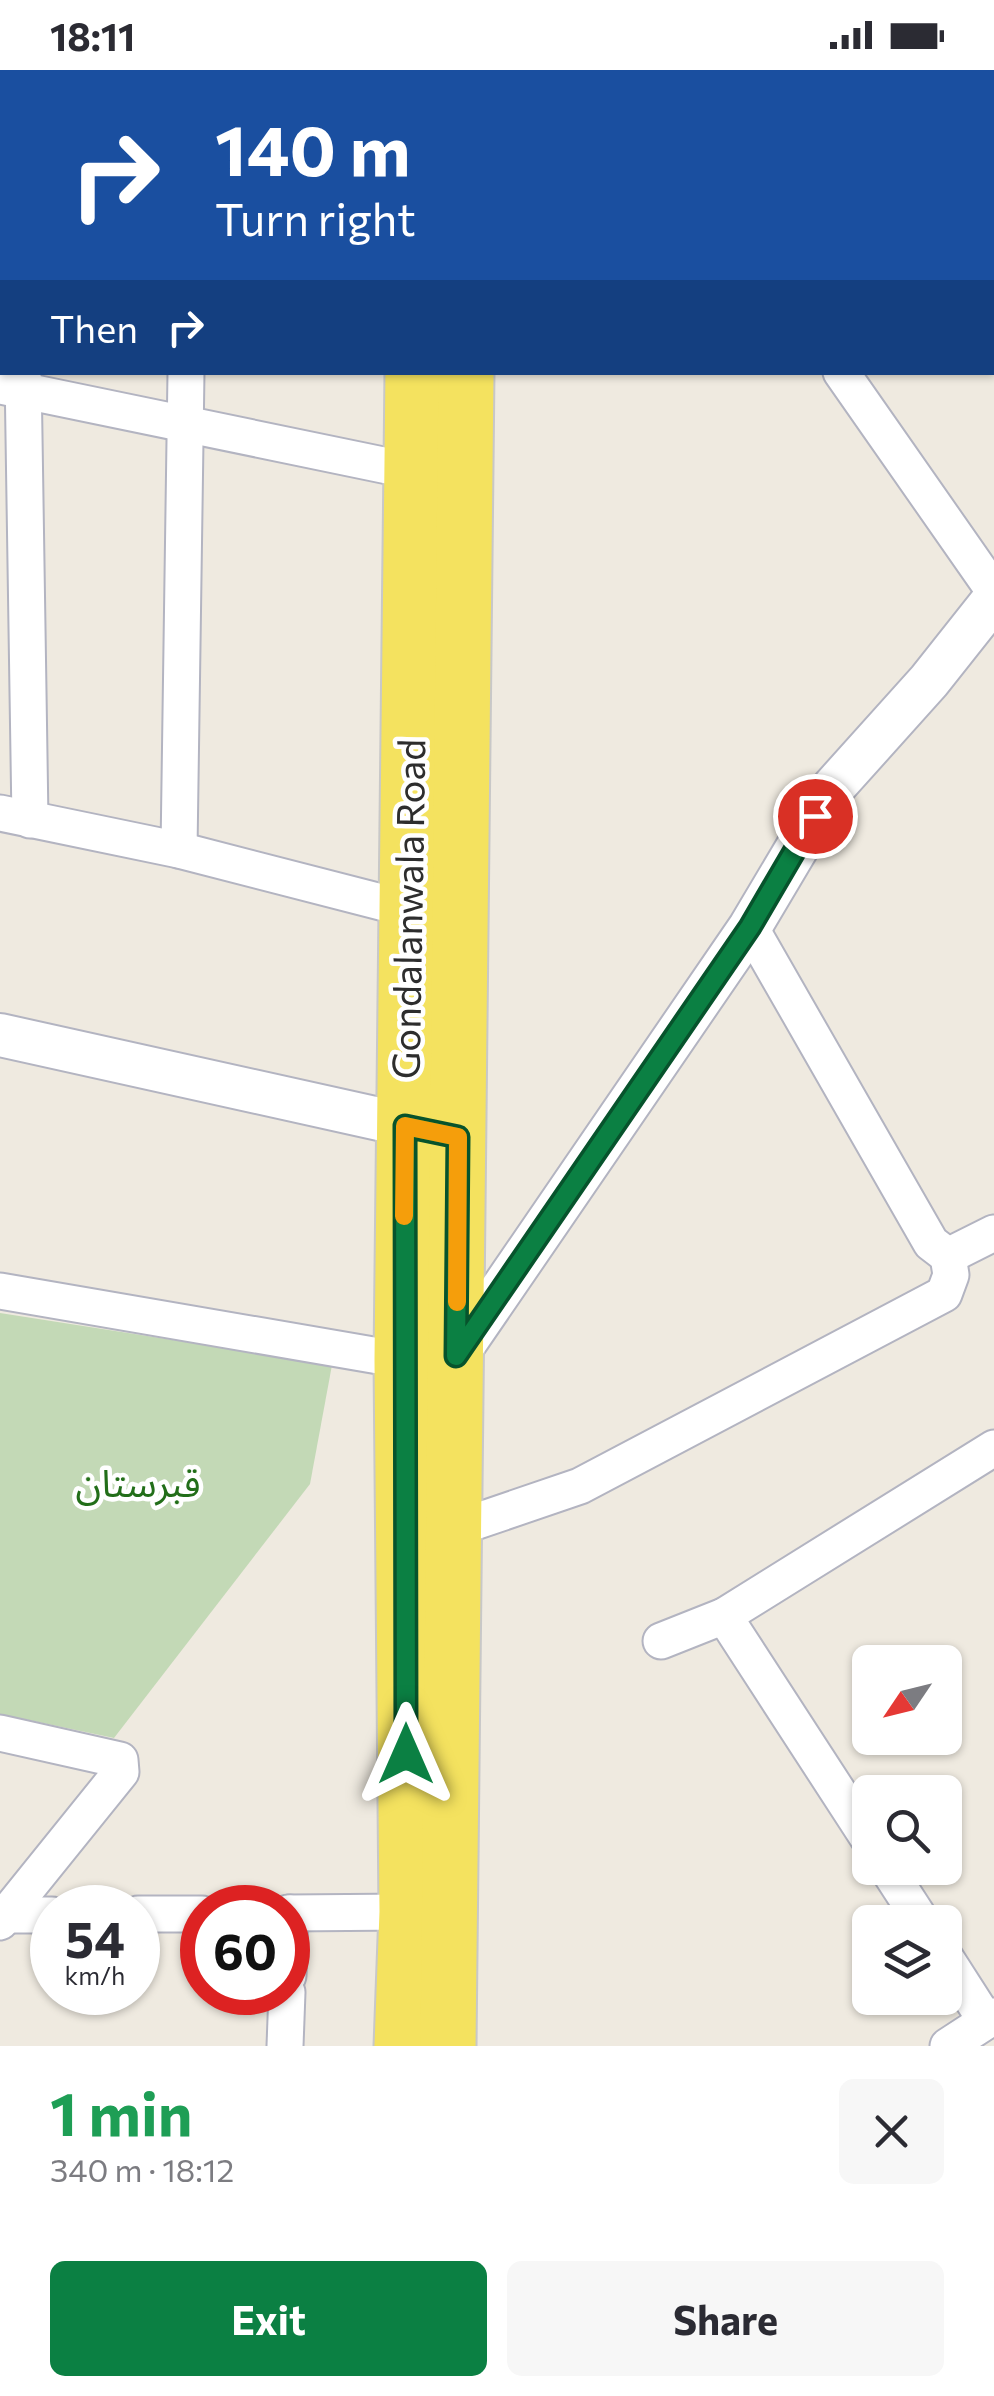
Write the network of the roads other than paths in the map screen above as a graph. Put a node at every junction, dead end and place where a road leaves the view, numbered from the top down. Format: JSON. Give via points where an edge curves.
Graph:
{"nodes":[{"id":1,"x":186,"y":375,"type":"edge"},
{"id":2,"x":413,"y":375,"type":"edge"},
{"id":3,"x":466,"y":375,"type":"edge"},
{"id":4,"x":843,"y":375,"type":"edge"},
{"id":5,"x":15,"y":383,"type":"edge"},
{"id":6,"x":184,"y":422,"type":"junction"},
{"id":7,"x":412,"y":472,"type":"junction"},
{"id":8,"x":994,"y":590,"type":"edge"},
{"id":9,"x":994,"y":599,"type":"edge"},
{"id":10,"x":14,"y":649,"type":"edge"},
{"id":11,"x":15,"y":816,"type":"edge"},
{"id":12,"x":179,"y":850,"type":"junction"},
{"id":13,"x":408,"y":910,"type":"junction"},
{"id":14,"x":750,"y":927,"type":"junction"},
{"id":15,"x":0,"y":1035,"type":"edge"},
{"id":16,"x":405,"y":1126,"type":"junction"},
{"id":17,"x":458,"y":1137,"type":"junction"},
{"id":18,"x":994,"y":1233,"type":"edge"},
{"id":19,"x":948,"y":1256,"type":"junction"},
{"id":20,"x":0,"y":1290,"type":"edge"},
{"id":21,"x":456,"y":1356,"type":"junction"},
{"id":22,"x":402,"y":1360,"type":"junction"},
{"id":23,"x":994,"y":1448,"type":"edge"},
{"id":24,"x":454,"y":1528,"type":"junction"},
{"id":25,"x":724,"y":1616,"type":"junction"},
{"id":26,"x":661,"y":1641,"type":"dead end"},
{"id":27,"x":0,"y":1733,"type":"edge"},
{"id":28,"x":852,"y":1813,"type":"edge"},
{"id":29,"x":407,"y":1912,"type":"junction"},
{"id":30,"x":310,"y":1913,"type":"edge"},
{"id":31,"x":30,"y":1916,"type":"edge"},
{"id":32,"x":1,"y":1918,"type":"edge"},
{"id":33,"x":962,"y":1980,"type":"edge"},
{"id":34,"x":286,"y":2015,"type":"edge"},
{"id":35,"x":990,"y":2018,"type":"edge"},
{"id":36,"x":285,"y":2046,"type":"edge"},
{"id":37,"x":402,"y":2046,"type":"edge"},
{"id":38,"x":448,"y":2046,"type":"edge"},
{"id":39,"x":948,"y":2046,"type":"edge"}],
"edges":[{"from":1,"to":6,"type":"street"},
{"from":2,"to":7,"type":"main road","name":"Gondalanwala Road"},
{"from":3,"to":17,"type":"main road","name":"Gondalanwala Road"},
{"from":4,"to":8,"type":"street"},
{"from":5,"to":6,"type":"street"},
{"from":5,"to":10,"type":"street"},
{"from":6,"to":7,"type":"street"},
{"from":6,"to":12,"type":"street"},
{"from":7,"to":13,"type":"main road","name":"Gondalanwala Road"},
{"from":9,"to":14,"type":"street","via":[[832,789]]},
{"from":10,"to":11,"type":"street"},
{"from":11,"to":12,"type":"street"},
{"from":12,"to":13,"type":"street"},
{"from":13,"to":16,"type":"main road","name":"Gondalanwala Road"},
{"from":14,"to":19,"type":"street","via":[[931,1243]]},
{"from":14,"to":21,"type":"street"},
{"from":15,"to":16,"type":"street"},
{"from":16,"to":17,"type":"street"},
{"from":16,"to":22,"type":"main road","name":"Gondalanwala Road"},
{"from":17,"to":21,"type":"main road","name":"Gondalanwala Road"},
{"from":18,"to":19,"type":"street"},
{"from":19,"to":24,"type":"street","via":[[944,1294],[580,1486]]},
{"from":20,"to":22,"type":"street"},
{"from":21,"to":24,"type":"main road","name":"Gondalanwala Road"},
{"from":22,"to":29,"type":"main road","name":"Gondalanwala Road"},
{"from":23,"to":25,"type":"street"},
{"from":24,"to":38,"type":"main road","name":"Gondalanwala Road"},
{"from":25,"to":26,"type":"street"},
{"from":25,"to":28,"type":"street"},
{"from":27,"to":32,"type":"street","via":[[120,1760],[121,1772]]},
{"from":29,"to":30,"type":"street"},
{"from":29,"to":37,"type":"main road","name":"Gondalanwala Road"},
{"from":31,"to":32,"type":"street"},
{"from":33,"to":35,"type":"street"},
{"from":34,"to":36,"type":"street"},
{"from":35,"to":39,"type":"street"}]}
